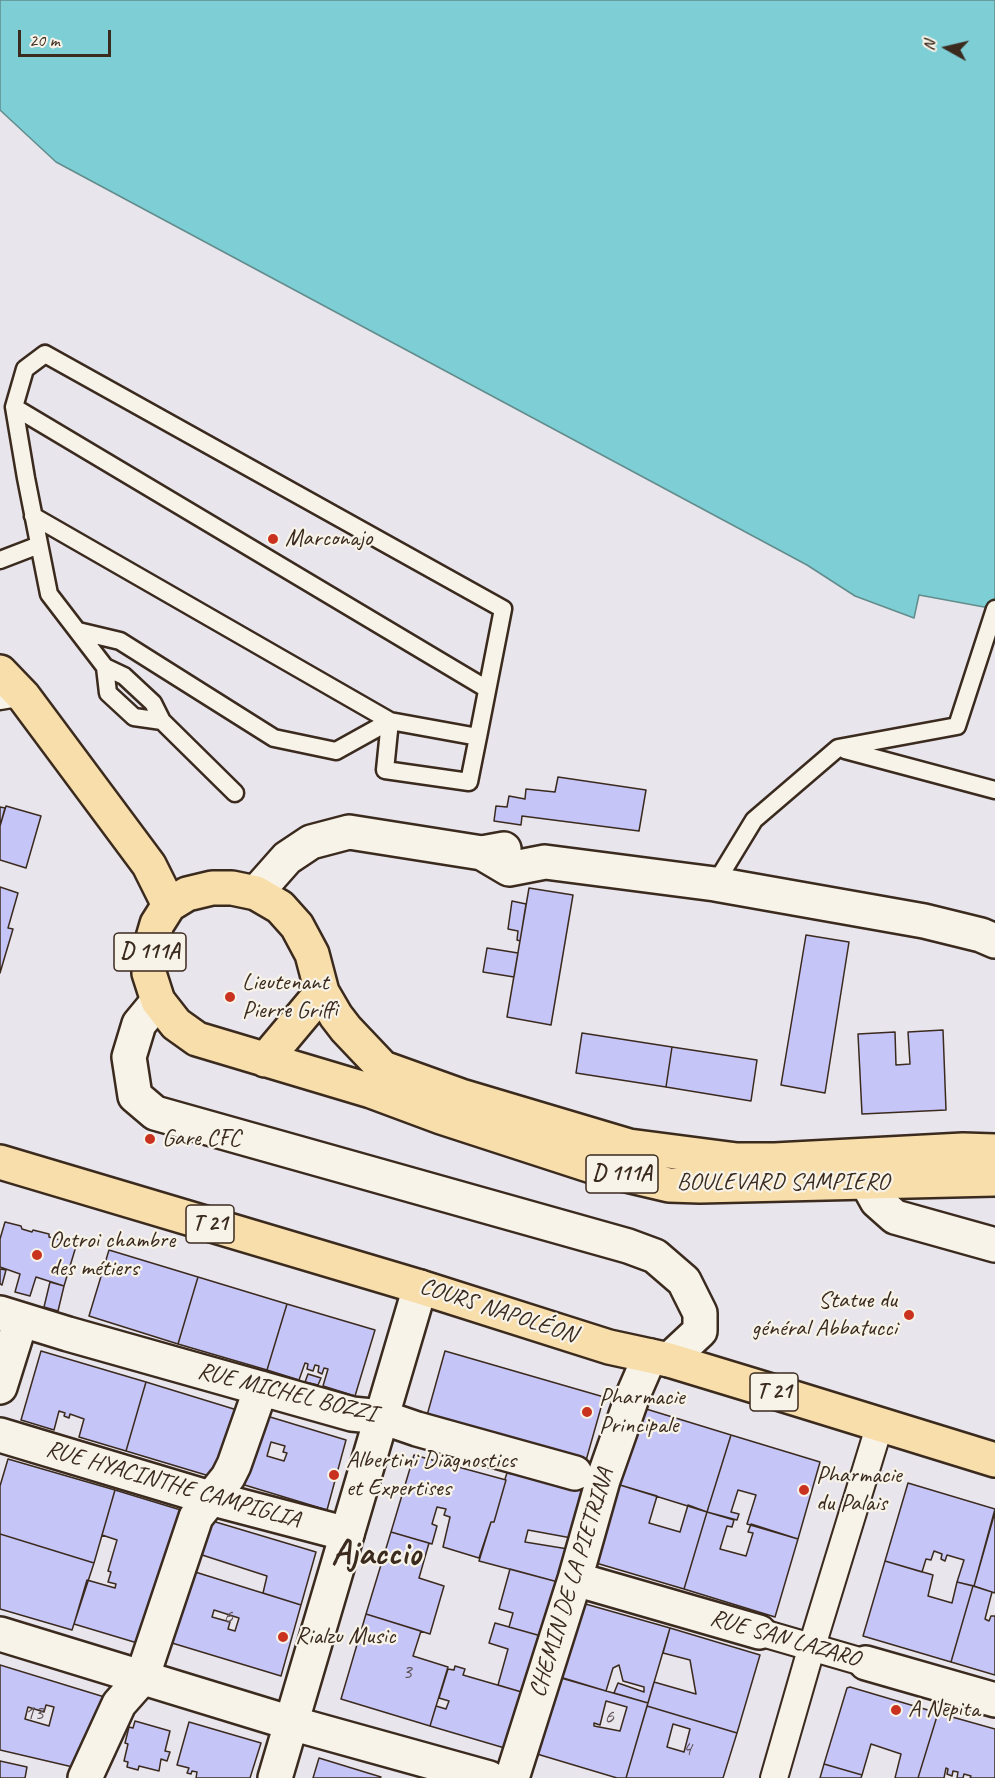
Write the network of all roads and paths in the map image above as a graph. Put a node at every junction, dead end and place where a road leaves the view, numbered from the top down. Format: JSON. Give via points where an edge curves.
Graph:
{"nodes":[{"id":1,"x":14,"y":407,"type":"junction"},
{"id":2,"x":33,"y":516,"type":"junction"},
{"id":3,"x":39,"y":545,"type":"junction"},
{"id":4,"x":0,"y":560,"type":"edge"},
{"id":5,"x":994,"y":609,"type":"edge"},
{"id":6,"x":78,"y":631,"type":"junction"},
{"id":7,"x":105,"y":667,"type":"junction"},
{"id":8,"x":0,"y":672,"type":"edge"},
{"id":9,"x":487,"y":689,"type":"junction"},
{"id":10,"x":12,"y":699,"type":"edge"},
{"id":11,"x":162,"y":721,"type":"junction"},
{"id":12,"x":390,"y":721,"type":"junction"},
{"id":13,"x":478,"y":737,"type":"junction"},
{"id":14,"x":838,"y":748,"type":"junction"},
{"id":15,"x":995,"y":790,"type":"edge"},
{"id":16,"x":235,"y":793,"type":"dead end"},
{"id":17,"x":715,"y":884,"type":"junction"},
{"id":18,"x":256,"y":893,"type":"junction"},
{"id":19,"x":169,"y":905,"type":"junction"},
{"id":20,"x":995,"y":941,"type":"edge"},
{"id":21,"x":322,"y":992,"type":"junction"},
{"id":22,"x":158,"y":1001,"type":"junction"},
{"id":23,"x":265,"y":1060,"type":"junction"},
{"id":24,"x":995,"y":1151,"type":"edge"},
{"id":25,"x":0,"y":1162,"type":"edge"},
{"id":26,"x":995,"y":1179,"type":"edge"},
{"id":27,"x":867,"y":1183,"type":"junction"},
{"id":28,"x":995,"y":1245,"type":"edge"},
{"id":29,"x":420,"y":1287,"type":"junction"},
{"id":30,"x":10,"y":1316,"type":"edge"},
{"id":31,"x":659,"y":1358,"type":"junction"},
{"id":32,"x":0,"y":1387,"type":"edge"},
{"id":33,"x":261,"y":1388,"type":"junction"},
{"id":34,"x":382,"y":1417,"type":"junction"},
{"id":35,"x":879,"y":1424,"type":"junction"},
{"id":36,"x":0,"y":1435,"type":"edge"},
{"id":37,"x":995,"y":1460,"type":"edge"},
{"id":38,"x":575,"y":1473,"type":"dead end"},
{"id":39,"x":210,"y":1498,"type":"junction"},
{"id":40,"x":347,"y":1534,"type":"junction"},
{"id":41,"x":575,"y":1579,"type":"junction"},
{"id":42,"x":759,"y":1632,"type":"joint"},
{"id":43,"x":0,"y":1634,"type":"edge"},
{"id":44,"x":812,"y":1646,"type":"junction"},
{"id":45,"x":866,"y":1663,"type":"joint"},
{"id":46,"x":142,"y":1678,"type":"junction"},
{"id":47,"x":995,"y":1700,"type":"edge"},
{"id":48,"x":291,"y":1723,"type":"junction"},
{"id":49,"x":84,"y":1778,"type":"edge"},
{"id":50,"x":275,"y":1778,"type":"edge"},
{"id":51,"x":489,"y":1778,"type":"edge"},
{"id":52,"x":512,"y":1778,"type":"edge"},
{"id":53,"x":774,"y":1778,"type":"edge"}],
"edges":[{"from":1,"to":2,"type":"lane"},
{"from":1,"to":9,"type":"lane"},
{"from":1,"to":9,"type":"lane","via":[[25,369],[45,354],[502,609]]},
{"from":2,"to":3,"type":"lane"},
{"from":2,"to":12,"type":"lane"},
{"from":3,"to":4,"type":"lane"},
{"from":3,"to":6,"type":"lane","via":[[49,594]]},
{"from":5,"to":14,"type":"lane","via":[[957,726]]},
{"from":6,"to":7,"type":"lane"},
{"from":6,"to":12,"type":"lane","via":[[120,641],[274,738],[336,751]]},
{"from":7,"to":11,"type":"lane","via":[[124,676],[153,703]]},
{"from":7,"to":11,"type":"lane","via":[[108,693],[134,717]]},
{"from":8,"to":10,"type":"main road"},
{"from":9,"to":13,"type":"lane"},
{"from":10,"to":19,"type":"main road","via":[[149,865]]},
{"from":11,"to":16,"type":"lane"},
{"from":12,"to":13,"type":"lane"},
{"from":12,"to":13,"type":"lane","via":[[385,770],[470,782]]},
{"from":14,"to":15,"type":"lane"},
{"from":14,"to":17,"type":"lane","via":[[754,820]]},
{"from":17,"to":18,"type":"street","via":[[545,862],[509,869],[482,853],[349,832],[312,842],[287,858]]},
{"from":17,"to":20,"type":"street","via":[[924,921]]},
{"from":18,"to":19,"type":"main road","number":"D 111A","via":[[212,888],[187,894]]},
{"from":18,"to":21,"type":"main road","number":"D 111A","via":[[280,907],[297,926],[312,954]]},
{"from":19,"to":22,"type":"main road","number":"D 111A","via":[[157,924],[150,948],[149,973]]},
{"from":21,"to":23,"type":"main road"},
{"from":21,"to":24,"type":"main road","name":"BOULEVARD SAMPIERO","number":"D 111A","via":[[346,1029],[383,1068],[460,1096],[629,1146],[736,1160]]},
{"from":22,"to":23,"type":"main road","number":"D 111A","via":[[176,1024],[197,1039]]},
{"from":22,"to":31,"type":"street","via":[[139,1024],[129,1057],[135,1096],[155,1113],[655,1256],[684,1281],[700,1313],[700,1331]]},
{"from":23,"to":27,"type":"main road","name":"BOULEVARD SAMPIERO","number":"D 111A","via":[[371,1091],[601,1169],[669,1185]]},
{"from":25,"to":29,"type":"main road","name":"COURS NAPOLÉON","number":"T 21"},
{"from":26,"to":27,"type":"main road","name":"BOULEVARD SAMPIERO","number":"D 111A"},
{"from":27,"to":28,"type":"street","via":[[877,1201],[895,1217]]},
{"from":29,"to":31,"type":"main road","name":"COURS NAPOLÉON","number":"T 21","via":[[609,1347]]},
{"from":29,"to":34,"type":"street"},
{"from":30,"to":32,"type":"street"},
{"from":30,"to":33,"type":"street","name":"RUE MICHEL BOZZI"},
{"from":31,"to":35,"type":"main road","name":"COURS NAPOLÉON","number":"T 21"},
{"from":31,"to":41,"type":"street","name":"CHEMIN DE LA PIETRINA","via":[[633,1395],[603,1480]]},
{"from":33,"to":34,"type":"street","name":"RUE MICHEL BOZZI","via":[[352,1414]]},
{"from":33,"to":39,"type":"street","via":[[234,1466]]},
{"from":34,"to":38,"type":"street","name":"RUE MICHEL BOZZI"},
{"from":34,"to":40,"type":"street"},
{"from":35,"to":37,"type":"main road","name":"COURS NAPOLÉON","number":"T 21"},
{"from":35,"to":44,"type":"street"},
{"from":36,"to":39,"type":"street","name":"RUE HYACINTHE CAMPIGLIA"},
{"from":39,"to":40,"type":"street","name":"RUE HYACINTHE CAMPIGLIA"},
{"from":39,"to":46,"type":"street","via":[[196,1517]]},
{"from":40,"to":48,"type":"street"},
{"from":41,"to":42,"type":"street","name":"RUE SAN LAZARO"},
{"from":41,"to":52,"type":"street","name":"CHEMIN DE LA PIETRINA"},
{"from":42,"to":44,"type":"street","name":"RUE SAN LAZARO"},
{"from":43,"to":46,"type":"street"},
{"from":44,"to":45,"type":"street","name":"RUE SAN LAZARO"},
{"from":44,"to":53,"type":"street"},
{"from":45,"to":47,"type":"street","name":"RUE SAN LAZARO"},
{"from":46,"to":48,"type":"street"},
{"from":46,"to":49,"type":"street","via":[[119,1704]]},
{"from":48,"to":50,"type":"street"},
{"from":48,"to":51,"type":"street"}]}
